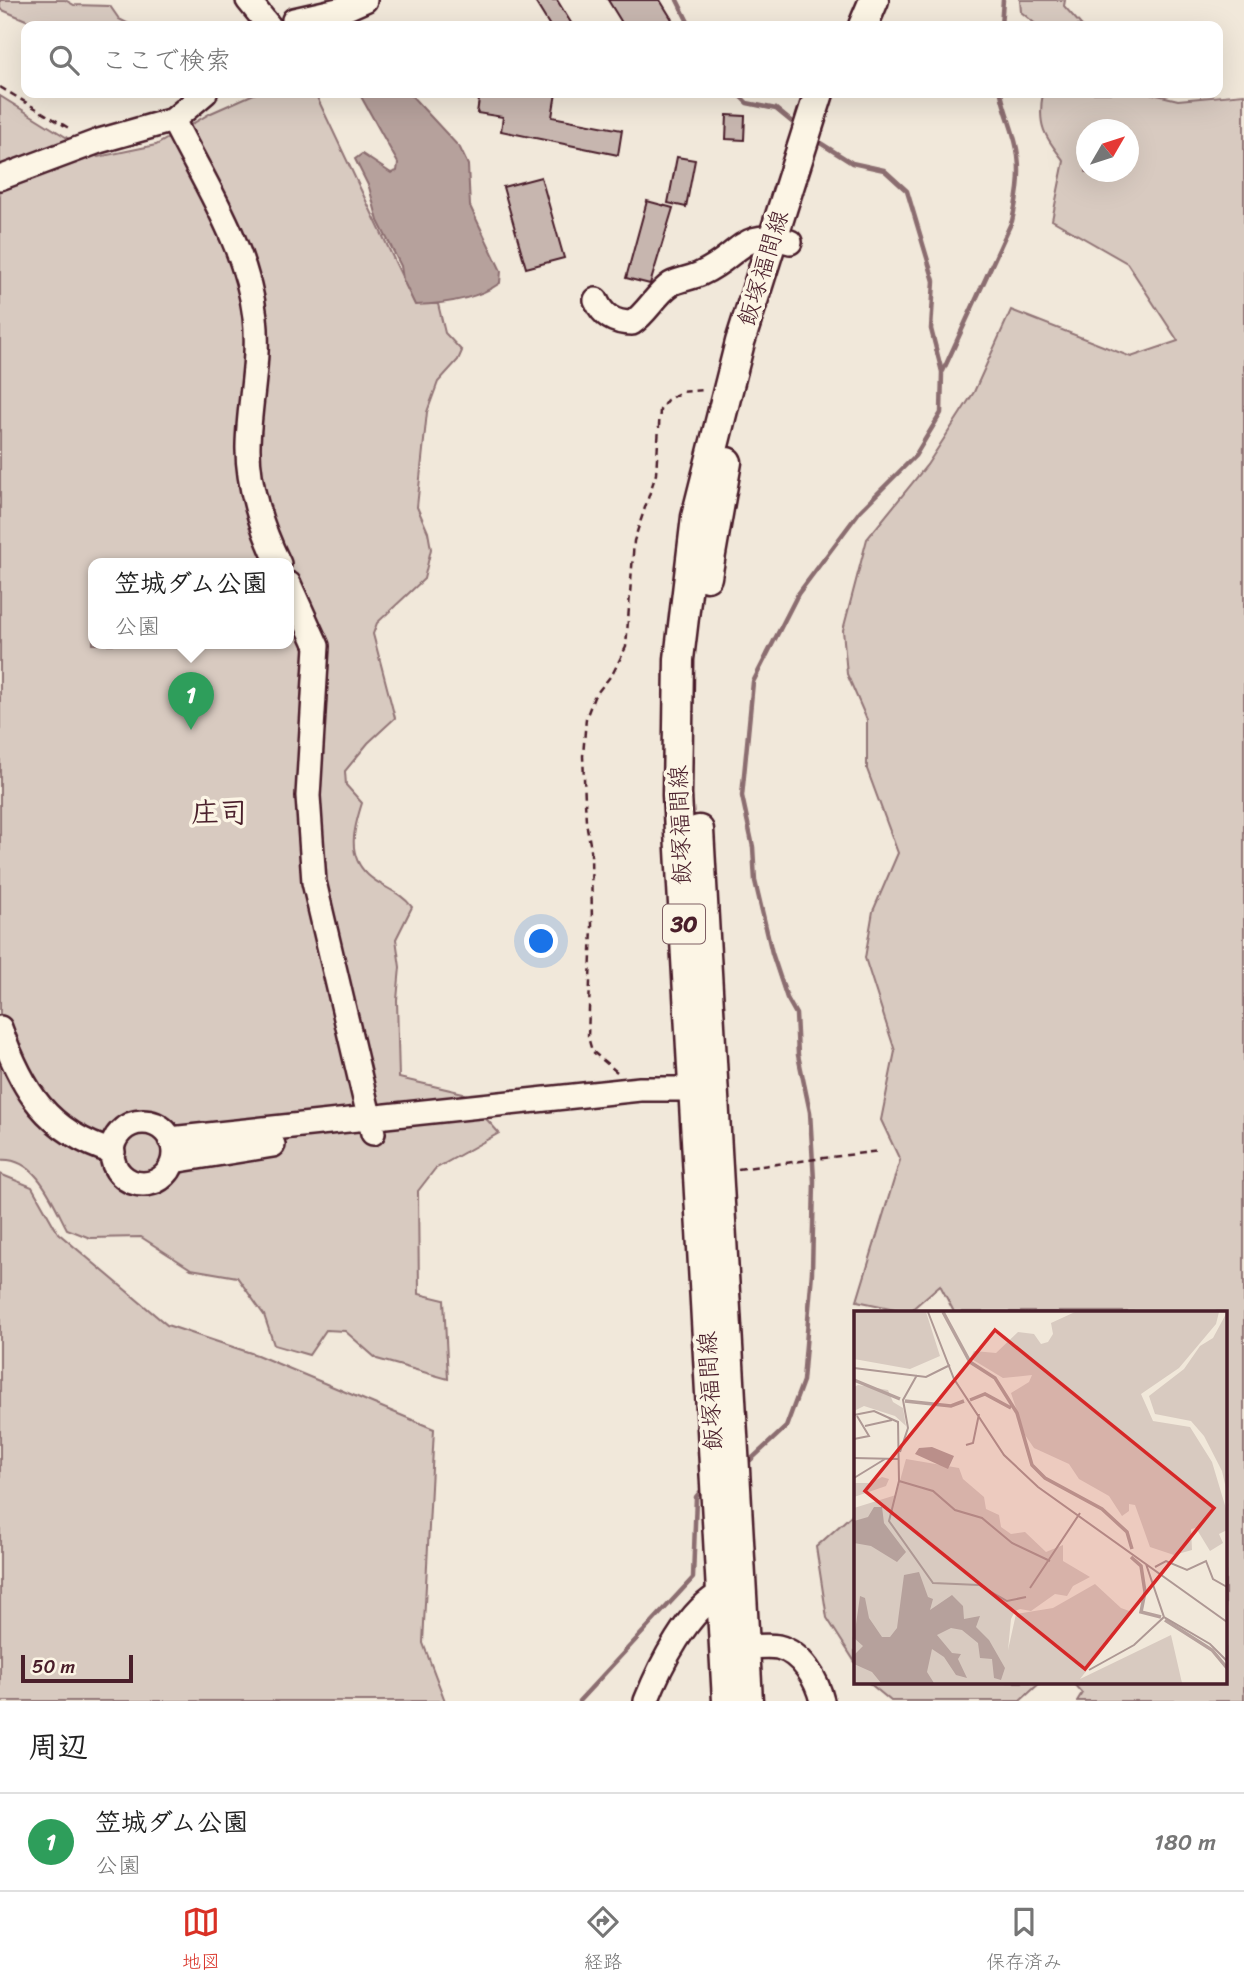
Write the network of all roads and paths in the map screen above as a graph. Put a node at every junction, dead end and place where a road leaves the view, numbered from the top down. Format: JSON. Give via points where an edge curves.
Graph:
{"nodes":[{"id":1,"x":248,"y":0,"type":"edge"},
{"id":2,"x":319,"y":0,"type":"edge"},
{"id":3,"x":365,"y":0,"type":"edge"},
{"id":4,"x":855,"y":0,"type":"edge"},
{"id":5,"x":874,"y":0,"type":"edge"},
{"id":6,"x":265,"y":21,"type":"edge"},
{"id":7,"x":293,"y":21,"type":"edge"},
{"id":8,"x":297,"y":21,"type":"edge"},
{"id":9,"x":847,"y":21,"type":"edge"},
{"id":10,"x":865,"y":21,"type":"edge"},
{"id":11,"x":0,"y":87,"type":"edge"},
{"id":12,"x":199,"y":98,"type":"edge"},
{"id":13,"x":819,"y":110,"type":"edge"},
{"id":14,"x":173,"y":120,"type":"junction"},
{"id":15,"x":99,"y":141,"type":"junction"},
{"id":16,"x":0,"y":178,"type":"edge"},
{"id":17,"x":781,"y":240,"type":"junction"},
{"id":18,"x":596,"y":300,"type":"dead end"},
{"id":19,"x":729,"y":388,"type":"junction"},
{"id":20,"x":277,"y":558,"type":"edge"},
{"id":21,"x":294,"y":595,"type":"edge"},
{"id":22,"x":0,"y":1028,"type":"edge"},
{"id":23,"x":640,"y":1089,"type":"junction"},
{"id":24,"x":703,"y":1090,"type":"junction"},
{"id":25,"x":371,"y":1126,"type":"junction"},
{"id":26,"x":172,"y":1150,"type":"junction"},
{"id":27,"x":113,"y":1152,"type":"junction"},
{"id":28,"x":879,"y":1152,"type":"dead end"},
{"id":29,"x":718,"y":1171,"type":"junction"},
{"id":30,"x":722,"y":1593,"type":"junction"},
{"id":31,"x":745,"y":1647,"type":"junction"},
{"id":32,"x":646,"y":1701,"type":"edge"},
{"id":33,"x":727,"y":1701,"type":"edge"},
{"id":34,"x":748,"y":1701,"type":"edge"},
{"id":35,"x":822,"y":1701,"type":"edge"}],
"edges":[{"from":1,"to":6,"type":"street"},
{"from":2,"to":7,"type":"street"},
{"from":3,"to":8,"type":"street"},
{"from":4,"to":9,"type":"main road"},
{"from":5,"to":10,"type":"main road"},
{"from":11,"to":15,"type":"path"},
{"from":12,"to":14,"type":"street"},
{"from":13,"to":17,"type":"main road","name":"飯塚福間線","number":"30"},
{"from":14,"to":15,"type":"street"},
{"from":14,"to":20,"type":"street","via":[[240,254],[255,316],[256,379],[248,447],[254,492]]},
{"from":15,"to":16,"type":"street"},
{"from":17,"to":18,"type":"street","via":[[756,237],[702,273],[670,285],[632,323],[612,320]]},
{"from":17,"to":19,"type":"main road","name":"飯塚福間線","number":"30"},
{"from":17,"to":24,"type":"main road","name":"飯塚福間線","number":"30","via":[[728,460],[700,633],[696,787]]},
{"from":19,"to":23,"type":"path","via":[[681,392],[660,410],[656,474],[634,541],[626,647],[586,718],[583,756],[592,926],[588,1037],[592,1051]]},
{"from":19,"to":24,"type":"main road","name":"飯塚福間線","number":"30","via":[[696,517],[679,659],[677,795]]},
{"from":21,"to":25,"type":"street","via":[[317,646],[308,796],[314,882]]},
{"from":22,"to":27,"type":"street","via":[[21,1079],[49,1119],[90,1145]]},
{"from":23,"to":24,"type":"street"},
{"from":23,"to":25,"type":"street"},
{"from":24,"to":25,"type":"street","via":[[638,1104]]},
{"from":24,"to":29,"type":"main road","name":"飯塚福間線","number":"30"},
{"from":24,"to":30,"type":"main road","name":"飯塚福間線","number":"30"},
{"from":25,"to":26,"type":"street","via":[[228,1150]]},
{"from":26,"to":27,"type":"street","via":[[155,1124],[138,1122],[123,1130]]},
{"from":26,"to":27,"type":"street","via":[[162,1177],[144,1184],[119,1171]]},
{"from":28,"to":29,"type":"path"},
{"from":29,"to":31,"type":"main road","name":"飯塚福間線","number":"30"},
{"from":30,"to":32,"type":"street","via":[[706,1600],[675,1644]]},
{"from":30,"to":33,"type":"main road","name":"飯塚福間線","number":"30"},
{"from":31,"to":34,"type":"main road","name":"飯塚福間線","number":"30"},
{"from":31,"to":35,"type":"street","via":[[779,1647],[798,1658],[812,1675]]}]}
